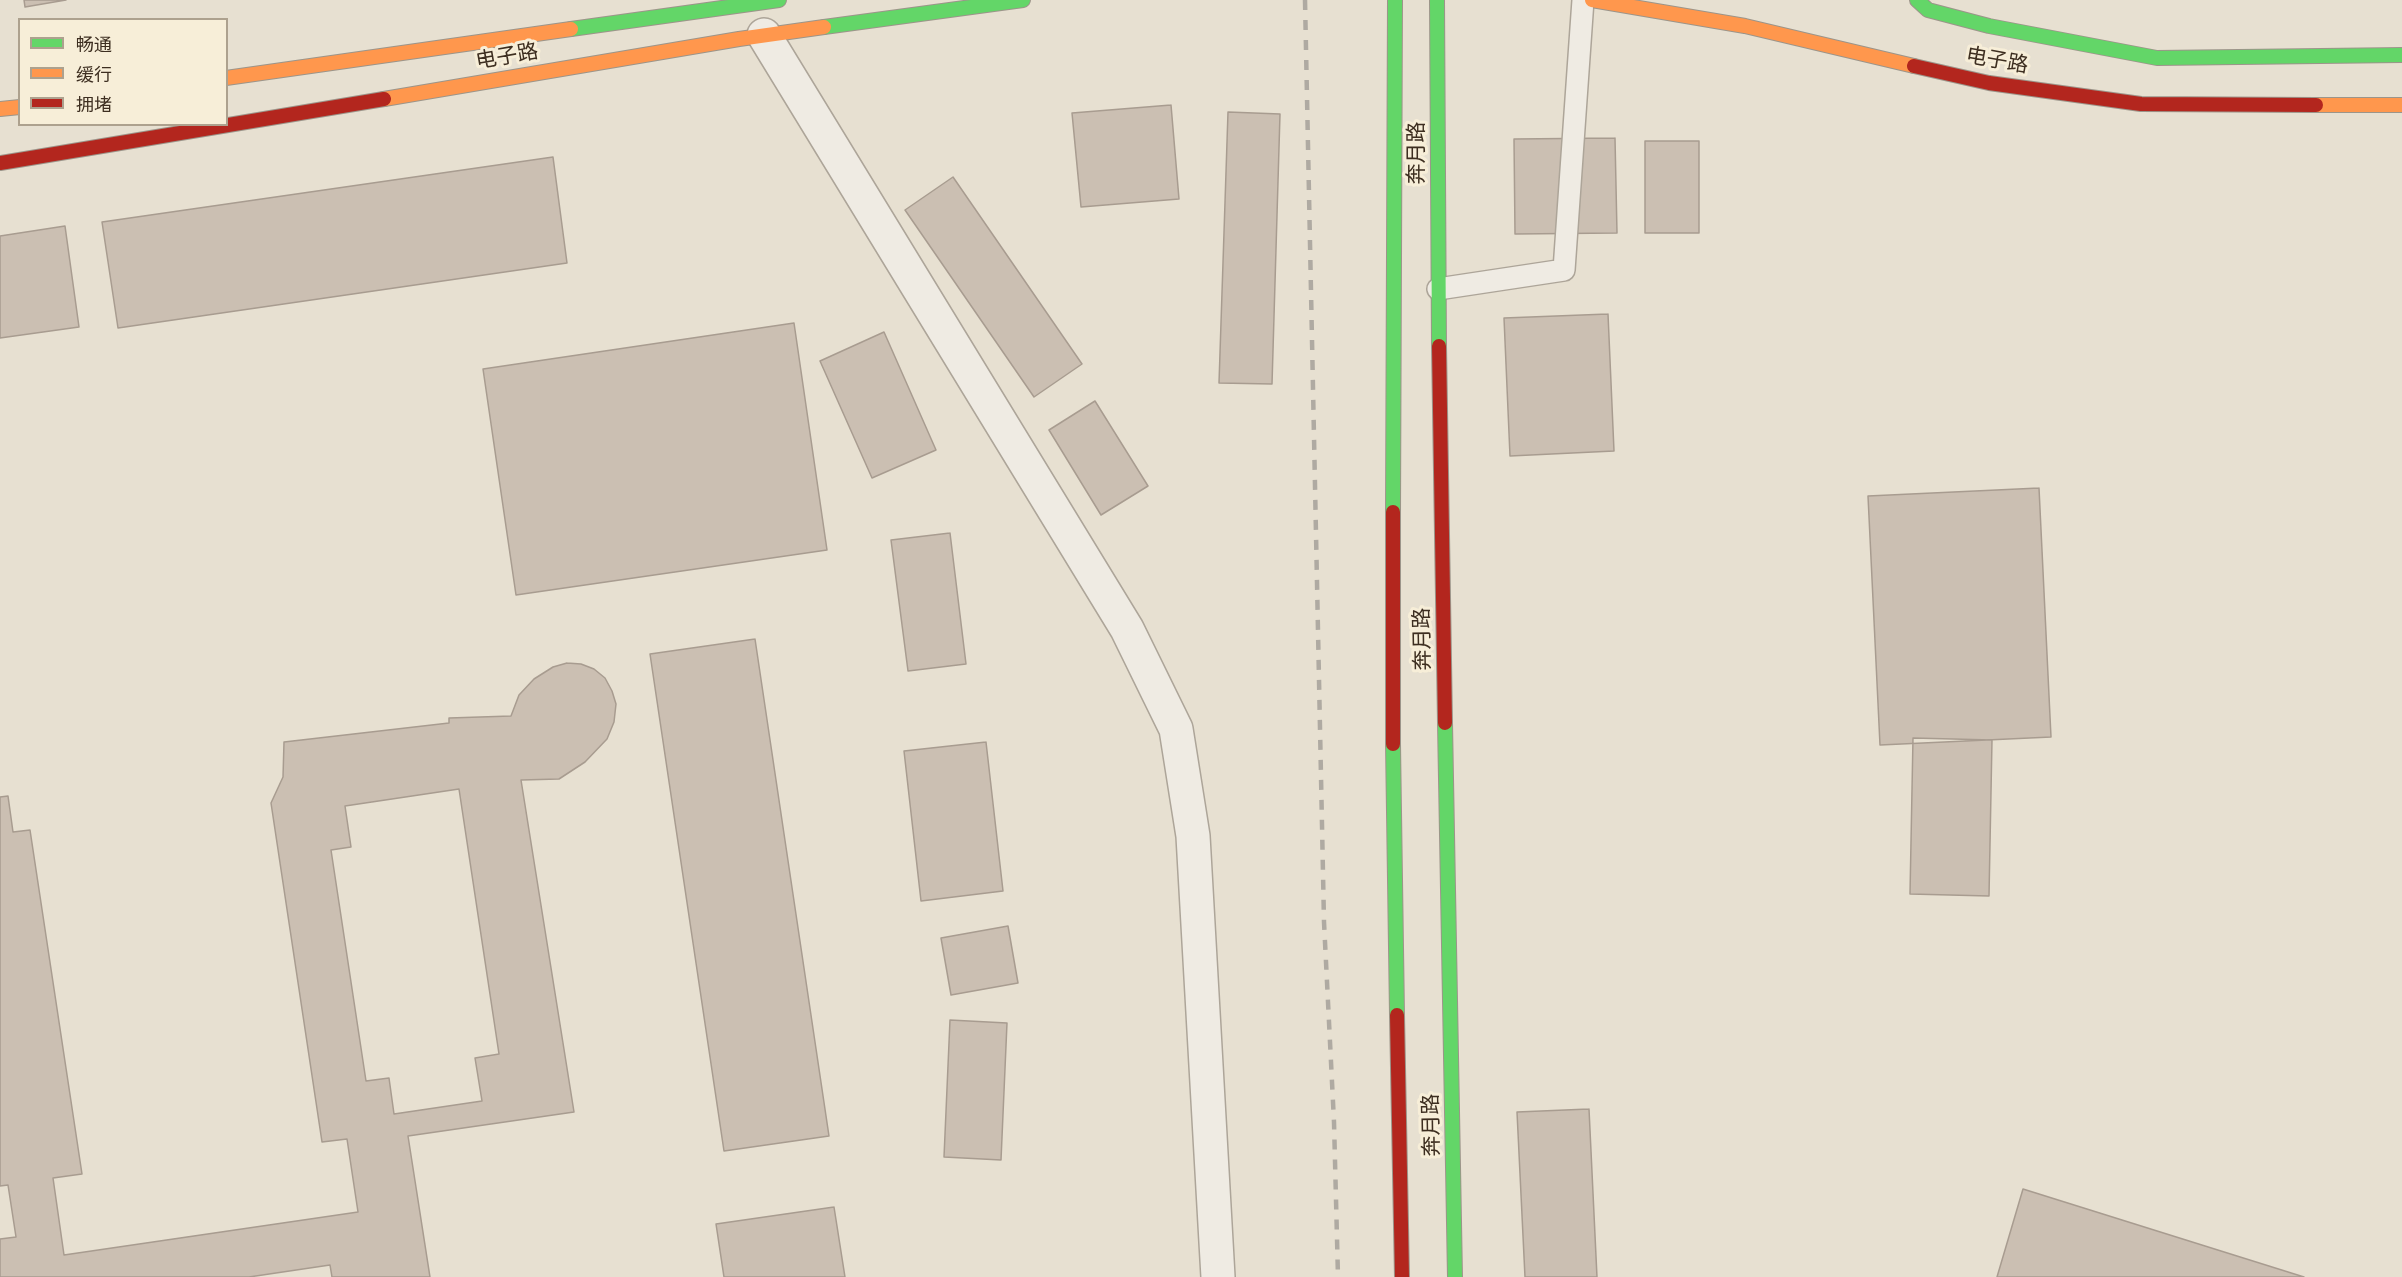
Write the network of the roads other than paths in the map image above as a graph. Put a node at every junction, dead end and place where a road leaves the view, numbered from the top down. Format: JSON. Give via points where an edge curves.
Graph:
{"nodes":[{"id":1,"x":779,"y":0,"type":"edge"},
{"id":2,"x":1023,"y":0,"type":"edge"},
{"id":3,"x":1395,"y":0,"type":"edge"},
{"id":4,"x":1437,"y":0,"type":"edge"},
{"id":5,"x":1583,"y":0,"type":"edge"},
{"id":6,"x":1592,"y":0,"type":"edge"},
{"id":7,"x":1917,"y":0,"type":"edge"},
{"id":8,"x":670,"y":8,"type":"edge"},
{"id":9,"x":764,"y":35,"type":"junction"},
{"id":10,"x":2402,"y":55,"type":"edge"},
{"id":11,"x":228,"y":78,"type":"edge"},
{"id":12,"x":2402,"y":105,"type":"edge"},
{"id":13,"x":18,"y":106,"type":"edge"},
{"id":14,"x":0,"y":109,"type":"edge"},
{"id":15,"x":225,"y":126,"type":"edge"},
{"id":16,"x":228,"y":126,"type":"edge"},
{"id":17,"x":0,"y":164,"type":"edge"},
{"id":18,"x":1438,"y":289,"type":"junction"},
{"id":19,"x":1218,"y":1277,"type":"edge"},
{"id":20,"x":1402,"y":1277,"type":"edge"},
{"id":21,"x":1455,"y":1277,"type":"edge"}],
"edges":[{"from":1,"to":8,"type":"main road","name":"电子路"},
{"from":2,"to":9,"type":"main road","name":"电子路"},
{"from":3,"to":20,"type":"main road","via":[[1392,696]]},
{"from":4,"to":18,"type":"main road","name":"奔月路"},
{"from":5,"to":18,"type":"lane","via":[[1564,270]]},
{"from":6,"to":12,"type":"main road","name":"电子路","via":[[1745,26],[1989,83],[2141,104]]},
{"from":7,"to":10,"type":"main road","name":"电子路","via":[[1928,10],[1989,26],[2157,58]]},
{"from":8,"to":11,"type":"main road","name":"电子路"},
{"from":9,"to":16,"type":"main road","name":"电子路"},
{"from":9,"to":19,"type":"street","via":[[1127,629],[1176,729],[1193,836]]},
{"from":13,"to":14,"type":"main road"},
{"from":15,"to":17,"type":"main road","name":"电子路"},
{"from":18,"to":21,"type":"main road","name":"奔月路"}]}
